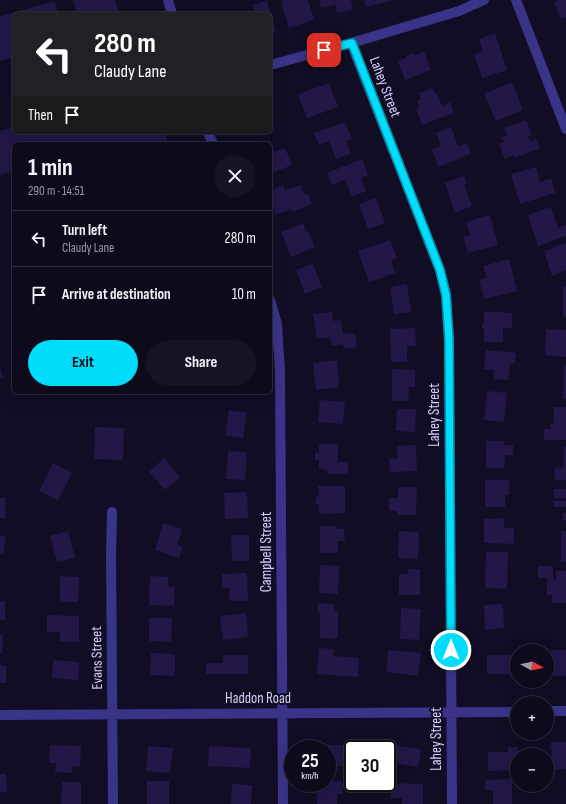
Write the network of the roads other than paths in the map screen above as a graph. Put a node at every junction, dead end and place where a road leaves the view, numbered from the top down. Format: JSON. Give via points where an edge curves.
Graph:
{"nodes":[{"id":1,"x":168,"y":0,"type":"edge"},
{"id":2,"x":484,"y":0,"type":"edge"},
{"id":3,"x":516,"y":0,"type":"edge"},
{"id":4,"x":171,"y":12,"type":"edge"},
{"id":5,"x":352,"y":43,"type":"junction"},
{"id":6,"x":272,"y":64,"type":"edge"},
{"id":7,"x":566,"y":129,"type":"edge"},
{"id":8,"x":272,"y":307,"type":"edge"},
{"id":9,"x":112,"y":512,"type":"dead end"},
{"id":10,"x":554,"y":711,"type":"edge"},
{"id":11,"x":566,"y":711,"type":"edge"},
{"id":12,"x":451,"y":712,"type":"junction"},
{"id":13,"x":510,"y":712,"type":"edge"},
{"id":14,"x":282,"y":713,"type":"junction"},
{"id":15,"x":113,"y":714,"type":"junction"},
{"id":16,"x":0,"y":715,"type":"edge"},
{"id":17,"x":114,"y":804,"type":"edge"},
{"id":18,"x":283,"y":804,"type":"edge"},
{"id":19,"x":452,"y":804,"type":"edge"}],
"edges":[{"from":1,"to":4,"type":"street"},
{"from":2,"to":5,"type":"street","via":[[459,11]]},
{"from":3,"to":7,"type":"street"},
{"from":5,"to":6,"type":"street"},
{"from":5,"to":12,"type":"street","name":"Lahey Street","via":[[440,270],[446,295],[449,339]]},
{"from":8,"to":14,"type":"street","name":"Campbell Street","via":[[277,324],[280,371]]},
{"from":9,"to":15,"type":"street","name":"Evans Street"},
{"from":10,"to":11,"type":"street"},
{"from":12,"to":13,"type":"street","name":"Haddon Road"},
{"from":12,"to":14,"type":"street","name":"Haddon Road"},
{"from":12,"to":19,"type":"street","name":"Lahey Street"},
{"from":14,"to":15,"type":"street","name":"Haddon Road"},
{"from":14,"to":18,"type":"street","name":"Campbell Street"},
{"from":15,"to":16,"type":"street","name":"Haddon Road"},
{"from":15,"to":17,"type":"street","name":"Evans Street"}]}
